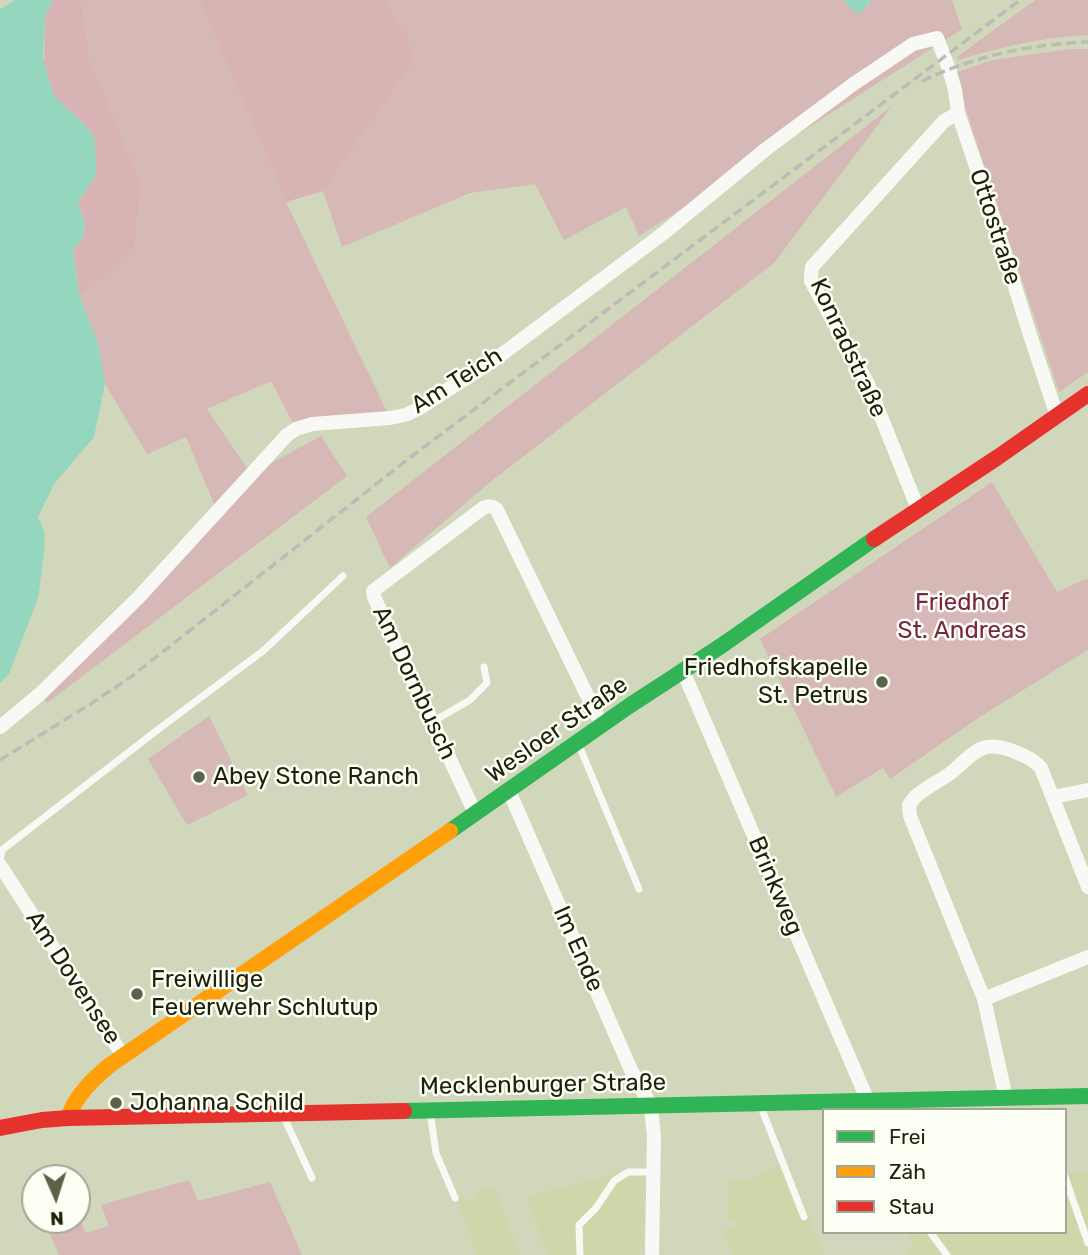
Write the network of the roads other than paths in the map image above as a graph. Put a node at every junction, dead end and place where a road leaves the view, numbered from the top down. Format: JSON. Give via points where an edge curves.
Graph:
{"nodes":[{"id":1,"x":937,"y":38,"type":"joint"},
{"id":2,"x":958,"y":113,"type":"junction"},
{"id":3,"x":1088,"y":394,"type":"edge"},
{"id":4,"x":1057,"y":416,"type":"junction"},
{"id":5,"x":918,"y":509,"type":"junction"},
{"id":6,"x":343,"y":576,"type":"dead end"},
{"id":7,"x":484,"y":667,"type":"dead end"},
{"id":8,"x":683,"y":671,"type":"junction"},
{"id":9,"x":432,"y":722,"type":"junction"},
{"id":10,"x":602,"y":726,"type":"junction"},
{"id":11,"x":0,"y":727,"type":"edge"},
{"id":12,"x":578,"y":743,"type":"junction"},
{"id":13,"x":1088,"y":790,"type":"edge"},
{"id":14,"x":509,"y":791,"type":"junction"},
{"id":15,"x":1054,"y":797,"type":"junction"},
{"id":16,"x":475,"y":813,"type":"junction"},
{"id":17,"x":0,"y":862,"type":"edge"},
{"id":18,"x":1088,"y":887,"type":"edge"},
{"id":19,"x":639,"y":889,"type":"dead end"},
{"id":20,"x":1088,"y":957,"type":"edge"},
{"id":21,"x":984,"y":999,"type":"junction"},
{"id":22,"x":123,"y":1056,"type":"junction"},
{"id":23,"x":1088,"y":1096,"type":"edge"},
{"id":24,"x":1006,"y":1098,"type":"junction"},
{"id":25,"x":760,"y":1103,"type":"junction"},
{"id":26,"x":875,"y":1104,"type":"edge"},
{"id":27,"x":652,"y":1106,"type":"junction"},
{"id":28,"x":430,"y":1111,"type":"junction"},
{"id":29,"x":283,"y":1114,"type":"junction"},
{"id":30,"x":68,"y":1118,"type":"junction"},
{"id":31,"x":0,"y":1128,"type":"edge"},
{"id":32,"x":653,"y":1172,"type":"junction"},
{"id":33,"x":312,"y":1178,"type":"dead end"},
{"id":34,"x":1067,"y":1183,"type":"edge"},
{"id":35,"x":455,"y":1198,"type":"dead end"},
{"id":36,"x":804,"y":1217,"type":"dead end"},
{"id":37,"x":931,"y":1234,"type":"edge"},
{"id":38,"x":1088,"y":1243,"type":"edge"},
{"id":39,"x":580,"y":1255,"type":"edge"},
{"id":40,"x":652,"y":1255,"type":"edge"},
{"id":41,"x":947,"y":1255,"type":"edge"}],
"edges":[{"from":1,"to":2,"type":"street","name":"Ottostraße"},
{"from":1,"to":11,"type":"street","name":"Am Teich","via":[[913,44],[852,85],[644,248],[497,358],[429,402],[405,415],[312,425],[287,435],[138,598]]},
{"from":2,"to":4,"type":"street","name":"Ottostraße"},
{"from":2,"to":5,"type":"street","name":"Konradstraße","via":[[944,121],[900,169],[812,267],[811,275],[868,384]]},
{"from":3,"to":4,"type":"street","name":"Wesloer Straße"},
{"from":4,"to":5,"type":"street","name":"Wesloer Straße"},
{"from":5,"to":8,"type":"street","name":"Wesloer Straße"},
{"from":6,"to":17,"type":"lane","via":[[263,651],[2,850]]},
{"from":7,"to":9,"type":"lane","via":[[487,683],[470,700]]},
{"from":8,"to":10,"type":"street","name":"Wesloer Straße"},
{"from":8,"to":26,"type":"street","name":"Brinkweg"},
{"from":9,"to":10,"type":"street","name":"Am Dornbusch","via":[[373,591],[489,506],[494,507]]},
{"from":9,"to":16,"type":"street","name":"Am Dornbusch"},
{"from":10,"to":12,"type":"street","name":"Wesloer Straße"},
{"from":12,"to":14,"type":"street","name":"Wesloer Straße"},
{"from":12,"to":19,"type":"lane"},
{"from":13,"to":15,"type":"street"},
{"from":14,"to":16,"type":"street","name":"Wesloer Straße"},
{"from":14,"to":27,"type":"street","name":"Im Ende","via":[[631,1070]]},
{"from":15,"to":18,"type":"street"},
{"from":15,"to":21,"type":"street","via":[[1038,764],[1018,753],[987,747],[909,806]]},
{"from":16,"to":22,"type":"street","name":"Wesloer Straße"},
{"from":17,"to":22,"type":"street","name":"Am Dovensee"},
{"from":20,"to":21,"type":"street"},
{"from":21,"to":24,"type":"street"},
{"from":22,"to":30,"type":"street","name":"Wesloer Straße","via":[[85,1087]]},
{"from":23,"to":24,"type":"street","name":"Mecklenburger Straße","via":[[1040,1101]]},
{"from":24,"to":26,"type":"street","name":"Mecklenburger Straße"},
{"from":25,"to":26,"type":"street","name":"Mecklenburger Straße"},
{"from":25,"to":27,"type":"street","name":"Mecklenburger Straße"},
{"from":25,"to":36,"type":"lane"},
{"from":27,"to":28,"type":"street","name":"Mecklenburger Straße"},
{"from":27,"to":32,"type":"street"},
{"from":28,"to":29,"type":"street","name":"Mecklenburger Straße"},
{"from":28,"to":35,"type":"lane","via":[[436,1153]]},
{"from":29,"to":30,"type":"street","name":"Mecklenburger Straße"},
{"from":29,"to":33,"type":"lane"},
{"from":30,"to":31,"type":"street","name":"Mecklenburger Straße"},
{"from":32,"to":39,"type":"lane","via":[[628,1172],[614,1181],[579,1225]]},
{"from":32,"to":40,"type":"street"},
{"from":34,"to":38,"type":"lane"},
{"from":37,"to":41,"type":"lane"}]}
